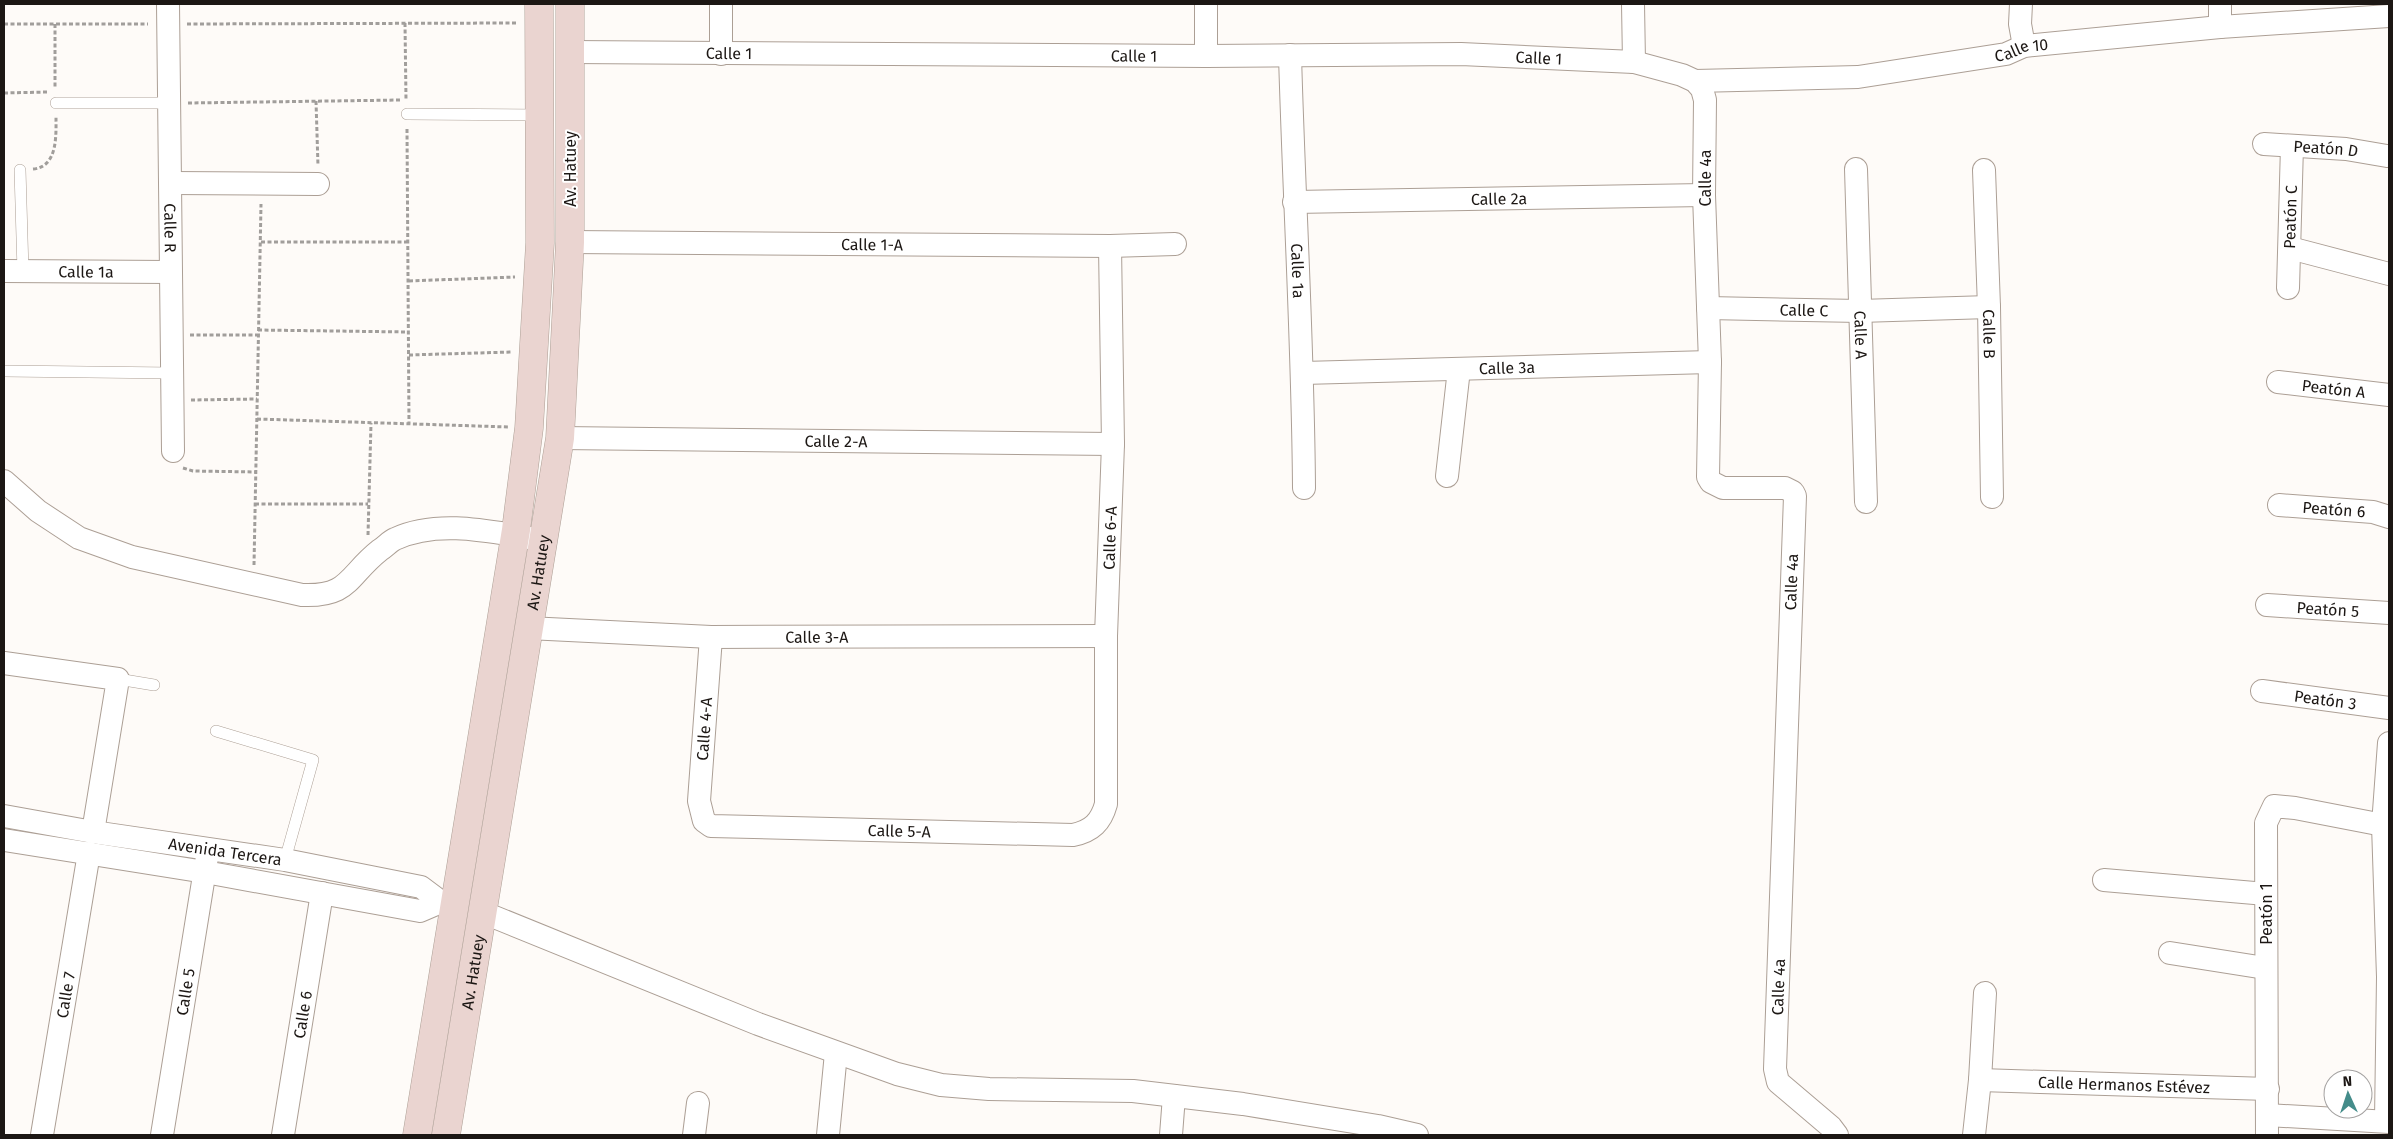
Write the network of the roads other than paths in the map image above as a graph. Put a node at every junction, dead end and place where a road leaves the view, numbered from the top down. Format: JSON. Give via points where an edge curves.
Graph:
{"nodes":[{"id":1,"x":570,"y":4,"type":"edge"},
{"id":2,"x":721,"y":4,"type":"edge"},
{"id":3,"x":1206,"y":4,"type":"edge"},
{"id":4,"x":1633,"y":4,"type":"edge"},
{"id":5,"x":2020,"y":4,"type":"edge"},
{"id":6,"x":2220,"y":4,"type":"edge"},
{"id":7,"x":2349,"y":11,"type":"edge"},
{"id":8,"x":539,"y":13,"type":"edge"},
{"id":9,"x":168,"y":14,"type":"edge"},
{"id":10,"x":2389,"y":16,"type":"edge"},
{"id":11,"x":2220,"y":27,"type":"junction"},
{"id":12,"x":2024,"y":46,"type":"junction"},
{"id":13,"x":570,"y":52,"type":"junction"},
{"id":14,"x":721,"y":54,"type":"junction"},
{"id":15,"x":1290,"y":55,"type":"junction"},
{"id":16,"x":1206,"y":56,"type":"junction"},
{"id":17,"x":1634,"y":62,"type":"junction"},
{"id":18,"x":1695,"y":81,"type":"junction"},
{"id":19,"x":56,"y":103,"type":"road end"},
{"id":20,"x":169,"y":103,"type":"junction"},
{"id":21,"x":406,"y":114,"type":"road end"},
{"id":22,"x":540,"y":115,"type":"junction"},
{"id":23,"x":2264,"y":144,"type":"dead end"},
{"id":24,"x":2292,"y":146,"type":"junction"},
{"id":25,"x":2388,"y":156,"type":"dead end"},
{"id":26,"x":1856,"y":169,"type":"dead end"},
{"id":27,"x":20,"y":170,"type":"road end"},
{"id":28,"x":1984,"y":170,"type":"dead end"},
{"id":29,"x":171,"y":183,"type":"junction"},
{"id":30,"x":318,"y":184,"type":"road end"},
{"id":31,"x":1704,"y":195,"type":"junction"},
{"id":32,"x":1294,"y":202,"type":"junction"},
{"id":33,"x":570,"y":242,"type":"junction"},
{"id":34,"x":1175,"y":244,"type":"dead end"},
{"id":35,"x":1110,"y":246,"type":"junction"},
{"id":36,"x":2290,"y":248,"type":"junction"},
{"id":37,"x":13,"y":271,"type":"edge"},
{"id":38,"x":170,"y":272,"type":"junction"},
{"id":39,"x":2389,"y":274,"type":"edge"},
{"id":40,"x":2288,"y":288,"type":"dead end"},
{"id":41,"x":1989,"y":307,"type":"junction"},
{"id":42,"x":1708,"y":308,"type":"junction"},
{"id":43,"x":1860,"y":311,"type":"junction"},
{"id":44,"x":1710,"y":362,"type":"junction"},
{"id":45,"x":1458,"y":368,"type":"junction"},
{"id":46,"x":4,"y":371,"type":"edge"},
{"id":47,"x":172,"y":373,"type":"junction"},
{"id":48,"x":1304,"y":373,"type":"junction"},
{"id":49,"x":2278,"y":382,"type":"dead end"},
{"id":50,"x":2389,"y":395,"type":"edge"},
{"id":51,"x":560,"y":438,"type":"junction"},
{"id":52,"x":1113,"y":444,"type":"junction"},
{"id":53,"x":174,"y":451,"type":"road end"},
{"id":54,"x":1447,"y":476,"type":"dead end"},
{"id":55,"x":4,"y":482,"type":"edge"},
{"id":56,"x":1304,"y":488,"type":"dead end"},
{"id":57,"x":1992,"y":497,"type":"dead end"},
{"id":58,"x":1866,"y":502,"type":"dead end"},
{"id":59,"x":2279,"y":505,"type":"dead end"},
{"id":60,"x":2389,"y":517,"type":"edge"},
{"id":61,"x":515,"y":536,"type":"junction"},
{"id":62,"x":542,"y":540,"type":"junction"},
{"id":63,"x":2267,"y":605,"type":"dead end"},
{"id":64,"x":2389,"y":613,"type":"edge"},
{"id":65,"x":528,"y":628,"type":"junction"},
{"id":66,"x":1106,"y":636,"type":"junction"},
{"id":67,"x":711,"y":637,"type":"junction"},
{"id":68,"x":4,"y":663,"type":"edge"},
{"id":69,"x":118,"y":679,"type":"junction"},
{"id":70,"x":154,"y":685,"type":"dead end"},
{"id":71,"x":2262,"y":691,"type":"dead end"},
{"id":72,"x":2389,"y":708,"type":"edge"},
{"id":73,"x":216,"y":731,"type":"dead end"},
{"id":74,"x":2389,"y":743,"type":"edge"},
{"id":75,"x":4,"y":816,"type":"edge"},
{"id":76,"x":704,"y":821,"type":"joint"},
{"id":77,"x":2383,"y":825,"type":"junction"},
{"id":78,"x":1095,"y":826,"type":"joint"},
{"id":79,"x":4,"y":840,"type":"edge"},
{"id":80,"x":91,"y":843,"type":"junction"},
{"id":81,"x":209,"y":849,"type":"junction"},
{"id":82,"x":285,"y":860,"type":"junction"},
{"id":83,"x":205,"y":872,"type":"junction"},
{"id":84,"x":2104,"y":880,"type":"dead end"},
{"id":85,"x":322,"y":893,"type":"junction"},
{"id":86,"x":2266,"y":894,"type":"junction"},
{"id":87,"x":448,"y":904,"type":"junction"},
{"id":88,"x":482,"y":912,"type":"junction"},
{"id":89,"x":2170,"y":953,"type":"dead end"},
{"id":90,"x":2265,"y":968,"type":"junction"},
{"id":91,"x":2389,"y":977,"type":"edge"},
{"id":92,"x":1985,"y":993,"type":"dead end"},
{"id":93,"x":836,"y":1053,"type":"junction"},
{"id":94,"x":1980,"y":1080,"type":"junction"},
{"id":95,"x":2268,"y":1089,"type":"junction"},
{"id":96,"x":1174,"y":1096,"type":"junction"},
{"id":97,"x":698,"y":1103,"type":"dead end"},
{"id":98,"x":2388,"y":1121,"type":"edge"},
{"id":99,"x":2267,"y":1125,"type":"edge"},
{"id":100,"x":42,"y":1135,"type":"edge"},
{"id":101,"x":162,"y":1135,"type":"edge"},
{"id":102,"x":283,"y":1135,"type":"edge"},
{"id":103,"x":417,"y":1135,"type":"edge"},
{"id":104,"x":446,"y":1135,"type":"edge"},
{"id":105,"x":694,"y":1135,"type":"edge"},
{"id":106,"x":828,"y":1135,"type":"edge"},
{"id":107,"x":1170,"y":1135,"type":"edge"},
{"id":108,"x":1417,"y":1135,"type":"edge"},
{"id":109,"x":1837,"y":1135,"type":"edge"},
{"id":110,"x":1974,"y":1135,"type":"edge"}],
"edges":[{"from":1,"to":13,"type":"main road","name":"Av. Hatuey"},
{"from":2,"to":14,"type":"street"},
{"from":3,"to":16,"type":"street"},
{"from":4,"to":17,"type":"street"},
{"from":5,"to":12,"type":"street"},
{"from":6,"to":11,"type":"street"},
{"from":7,"to":10,"type":"street","name":"Calle 10"},
{"from":7,"to":11,"type":"street","name":"Calle 10"},
{"from":8,"to":22,"type":"main road","name":"Av. Hatuey"},
{"from":9,"to":20,"type":"street","name":"Calle R"},
{"from":11,"to":12,"type":"street","name":"Calle 10"},
{"from":12,"to":18,"type":"street","name":"Calle 10","via":[[2006,54],[1858,77]]},
{"from":13,"to":14,"type":"street","name":"Calle 1"},
{"from":13,"to":33,"type":"main road","name":"Av. Hatuey"},
{"from":14,"to":16,"type":"street","name":"Calle 1"},
{"from":15,"to":16,"type":"street","name":"Calle 1"},
{"from":15,"to":17,"type":"street","name":"Calle 1","via":[[1461,54]]},
{"from":15,"to":32,"type":"street","name":"Calle 1a"},
{"from":17,"to":18,"type":"street","name":"Calle 1"},
{"from":18,"to":31,"type":"street","name":"Calle 4a","via":[[1705,100]]},
{"from":19,"to":20,"type":"lane"},
{"from":20,"to":29,"type":"street","name":"Calle R"},
{"from":21,"to":22,"type":"lane"},
{"from":22,"to":61,"type":"main road","name":"Av. Hatuey","via":[[534,351],[529,428]]},
{"from":23,"to":24,"type":"street","name":"Peatón D"},
{"from":24,"to":25,"type":"street","name":"Peatón D","via":[[2346,148]]},
{"from":24,"to":36,"type":"street","name":"Peatón C"},
{"from":26,"to":43,"type":"street","name":"Calle A"},
{"from":27,"to":37,"type":"lane"},
{"from":28,"to":41,"type":"street","name":"Calle B"},
{"from":29,"to":30,"type":"street"},
{"from":29,"to":38,"type":"street","name":"Calle R"},
{"from":31,"to":32,"type":"street","name":"Calle 2a"},
{"from":31,"to":42,"type":"street","name":"Calle 4a"},
{"from":32,"to":48,"type":"street","name":"Calle 1a"},
{"from":33,"to":35,"type":"street","name":"Calle 1-A"},
{"from":33,"to":51,"type":"main road","name":"Av. Hatuey"},
{"from":34,"to":35,"type":"street","name":"Calle 1-A"},
{"from":35,"to":52,"type":"street","name":"Calle 6-A"},
{"from":36,"to":39,"type":"street"},
{"from":36,"to":40,"type":"street","name":"Peatón C"},
{"from":37,"to":38,"type":"street","name":"Calle 1a"},
{"from":38,"to":47,"type":"street","name":"Calle R"},
{"from":41,"to":43,"type":"street","name":"Calle C"},
{"from":41,"to":57,"type":"street","name":"Calle B"},
{"from":42,"to":43,"type":"street","name":"Calle C"},
{"from":42,"to":44,"type":"street","name":"Calle 4a"},
{"from":43,"to":58,"type":"street","name":"Calle A"},
{"from":44,"to":45,"type":"street","name":"Calle 3a"},
{"from":44,"to":109,"type":"street","name":"Calle 4a","via":[[1707,469],[1711,482],[1723,488],[1786,488],[1794,496],[1775,1069],[1778,1082]]},
{"from":45,"to":48,"type":"street","name":"Calle 3a"},
{"from":45,"to":54,"type":"street"},
{"from":46,"to":47,"type":"lane"},
{"from":47,"to":53,"type":"street","name":"Calle R"},
{"from":48,"to":56,"type":"street","name":"Calle 1a"},
{"from":49,"to":50,"type":"street","name":"Peatón A"},
{"from":51,"to":52,"type":"street","name":"Calle 2-A"},
{"from":51,"to":62,"type":"main road","name":"Av. Hatuey"},
{"from":52,"to":66,"type":"street","name":"Calle 6-A"},
{"from":55,"to":61,"type":"street","via":[[38,511],[79,538],[132,557],[302,595],[337,592],[394,539],[424,530],[464,529]]},
{"from":59,"to":60,"type":"street","name":"Peatón 6","via":[[2373,512]]},
{"from":61,"to":62,"type":"street"},
{"from":61,"to":87,"type":"main road","name":"Av. Hatuey"},
{"from":62,"to":65,"type":"main road","name":"Av. Hatuey"},
{"from":63,"to":64,"type":"street","name":"Peatón 5"},
{"from":65,"to":67,"type":"street","name":"Calle 3-A"},
{"from":65,"to":88,"type":"main road","name":"Av. Hatuey"},
{"from":66,"to":67,"type":"street","name":"Calle 3-A"},
{"from":66,"to":78,"type":"street","name":"Calle 6-A","via":[[1106,804]]},
{"from":67,"to":76,"type":"street","name":"Calle 4-A","via":[[699,801]]},
{"from":68,"to":69,"type":"street"},
{"from":69,"to":70,"type":"lane"},
{"from":69,"to":80,"type":"street","name":"Calle 7"},
{"from":71,"to":72,"type":"street","name":"Peatón 3"},
{"from":73,"to":82,"type":"lane","via":[[312,760]]},
{"from":74,"to":77,"type":"street"},
{"from":75,"to":80,"type":"street","name":"Avenida Tercera"},
{"from":76,"to":78,"type":"street","name":"Calle 5-A","via":[[723,828],[1064,835],[1085,833]]},
{"from":77,"to":86,"type":"street","name":"Peatón 1","via":[[2274,806],[2266,823]]},
{"from":77,"to":91,"type":"street"},
{"from":79,"to":80,"type":"street","name":"Avenida Tercera"},
{"from":80,"to":81,"type":"street","name":"Avenida Tercera"},
{"from":80,"to":83,"type":"street","name":"Avenida Tercera"},
{"from":80,"to":100,"type":"street","name":"Calle 7"},
{"from":81,"to":82,"type":"street","name":"Avenida Tercera"},
{"from":81,"to":83,"type":"street","name":"Calle 5"},
{"from":82,"to":87,"type":"street","name":"Avenida Tercera","via":[[421,887]]},
{"from":83,"to":85,"type":"street","name":"Avenida Tercera"},
{"from":83,"to":101,"type":"street","name":"Calle 5"},
{"from":84,"to":86,"type":"street"},
{"from":85,"to":87,"type":"street","name":"Avenida Tercera","via":[[420,911]]},
{"from":85,"to":102,"type":"street","name":"Calle 6"},
{"from":86,"to":90,"type":"street","name":"Peatón 1"},
{"from":87,"to":103,"type":"main road","name":"Av. Hatuey"},
{"from":88,"to":93,"type":"street"},
{"from":88,"to":104,"type":"main road","name":"Av. Hatuey"},
{"from":89,"to":90,"type":"street"},
{"from":90,"to":95,"type":"street","name":"Peatón 1"},
{"from":91,"to":98,"type":"street"},
{"from":92,"to":94,"type":"street"},
{"from":93,"to":96,"type":"street","via":[[942,1085]]},
{"from":93,"to":106,"type":"street"},
{"from":94,"to":95,"type":"street","name":"Calle Hermanos Estévez"},
{"from":94,"to":110,"type":"street"},
{"from":95,"to":99,"type":"street","name":"Peatón 1"},
{"from":96,"to":107,"type":"street"},
{"from":96,"to":108,"type":"street","via":[[1368,1124]]},
{"from":97,"to":105,"type":"street"},
{"from":98,"to":99,"type":"street"}]}
